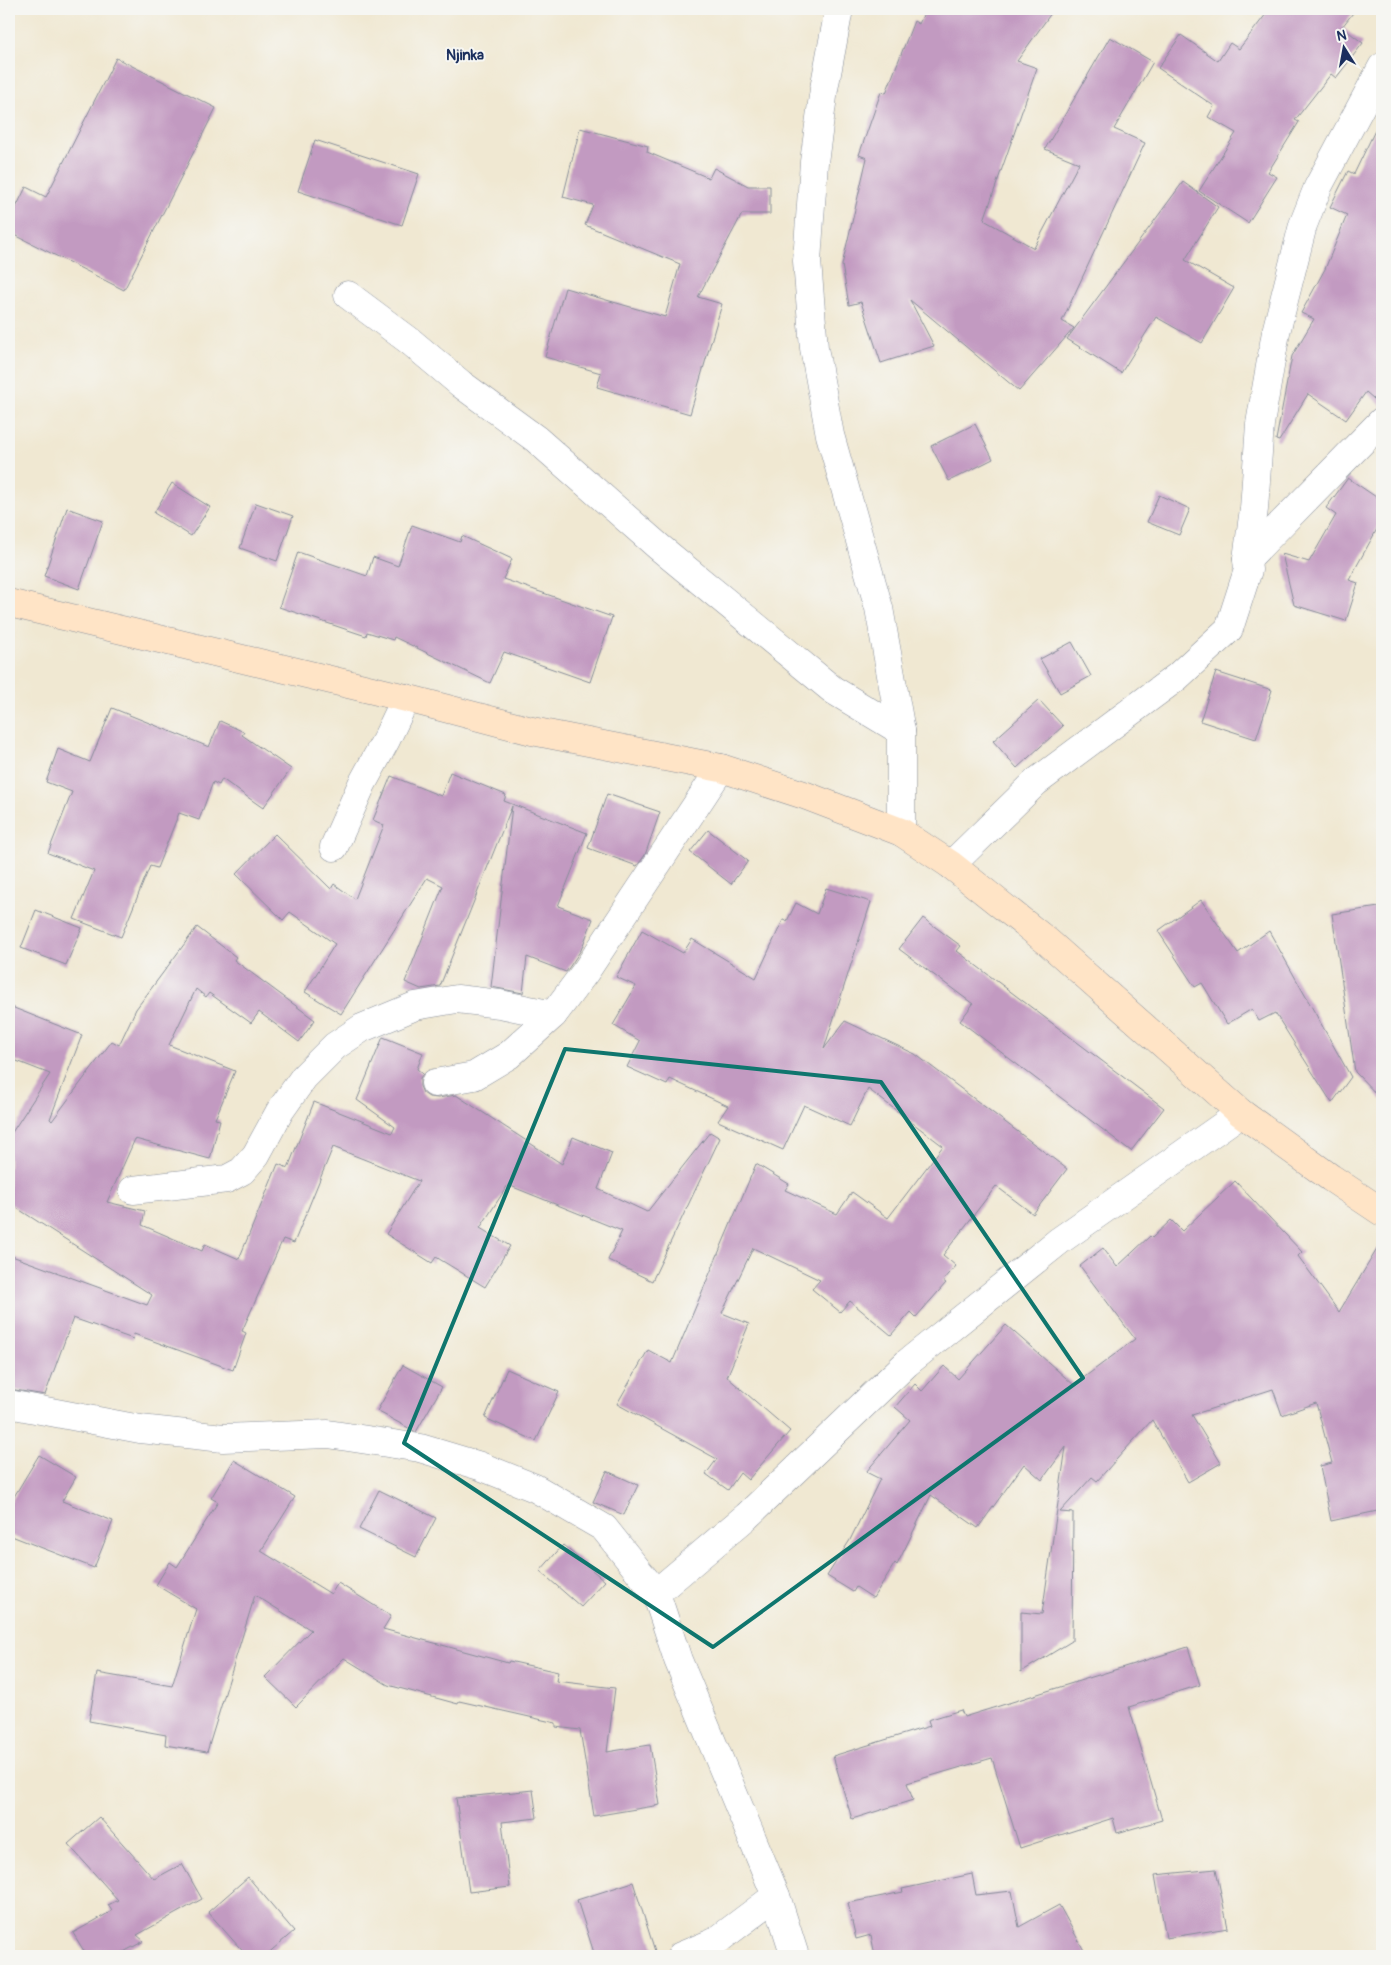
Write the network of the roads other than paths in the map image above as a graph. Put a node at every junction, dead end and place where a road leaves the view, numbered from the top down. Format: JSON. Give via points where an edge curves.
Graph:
{"nodes":[{"id":1,"x":839,"y":9,"type":"edge"},
{"id":2,"x":1382,"y":67,"type":"edge"},
{"id":3,"x":348,"y":295,"type":"dead end"},
{"id":4,"x":1382,"y":421,"type":"edge"},
{"id":5,"x":1247,"y":559,"type":"junction"},
{"id":6,"x":9,"y":603,"type":"edge"},
{"id":7,"x":406,"y":698,"type":"junction"},
{"id":8,"x":901,"y":731,"type":"junction"},
{"id":9,"x":721,"y":768,"type":"junction"},
{"id":10,"x":901,"y":832,"type":"junction"},
{"id":11,"x":334,"y":847,"type":"dead end"},
{"id":12,"x":952,"y":865,"type":"junction"},
{"id":13,"x":553,"y":1015,"type":"junction"},
{"id":14,"x":435,"y":1083,"type":"dead end"},
{"id":15,"x":1241,"y":1113,"type":"junction"},
{"id":16,"x":133,"y":1190,"type":"dead end"},
{"id":17,"x":1382,"y":1212,"type":"edge"},
{"id":18,"x":9,"y":1404,"type":"edge"},
{"id":19,"x":656,"y":1593,"type":"junction"},
{"id":20,"x":776,"y":1896,"type":"junction"},
{"id":21,"x":681,"y":1956,"type":"edge"},
{"id":22,"x":796,"y":1956,"type":"edge"}],
"edges":[{"from":1,"to":8,"type":"street","via":[[814,162],[808,260],[814,348],[830,435],[878,608]]},
{"from":2,"to":5,"type":"street","via":[[1318,187],[1303,225],[1276,332],[1260,424]]},
{"from":3,"to":8,"type":"street","via":[[536,439],[659,547],[833,690]]},
{"from":4,"to":5,"type":"street"},
{"from":5,"to":12,"type":"street","via":[[1248,570],[1229,629],[1177,677],[1036,782]]},
{"from":6,"to":7,"type":"main road"},
{"from":7,"to":9,"type":"main road","via":[[532,731]]},
{"from":7,"to":11,"type":"street"},
{"from":8,"to":10,"type":"street"},
{"from":9,"to":10,"type":"main road"},
{"from":9,"to":13,"type":"street","via":[[586,971]]},
{"from":10,"to":12,"type":"main road"},
{"from":12,"to":15,"type":"main road","via":[[1048,942]]},
{"from":13,"to":14,"type":"street","via":[[509,1055],[474,1076]]},
{"from":13,"to":16,"type":"street","via":[[457,999],[414,1006],[362,1028],[335,1046],[304,1077],[280,1110],[256,1156],[242,1171],[227,1179]]},
{"from":15,"to":17,"type":"main road"},
{"from":15,"to":19,"type":"street","via":[[1059,1241],[907,1364],[747,1516]]},
{"from":18,"to":19,"type":"street","via":[[140,1429],[223,1438],[328,1434],[420,1448],[480,1466],[535,1488],[604,1528]]},
{"from":19,"to":20,"type":"street","via":[[685,1678]]},
{"from":20,"to":21,"type":"street","via":[[715,1942]]},
{"from":20,"to":22,"type":"street"}]}
